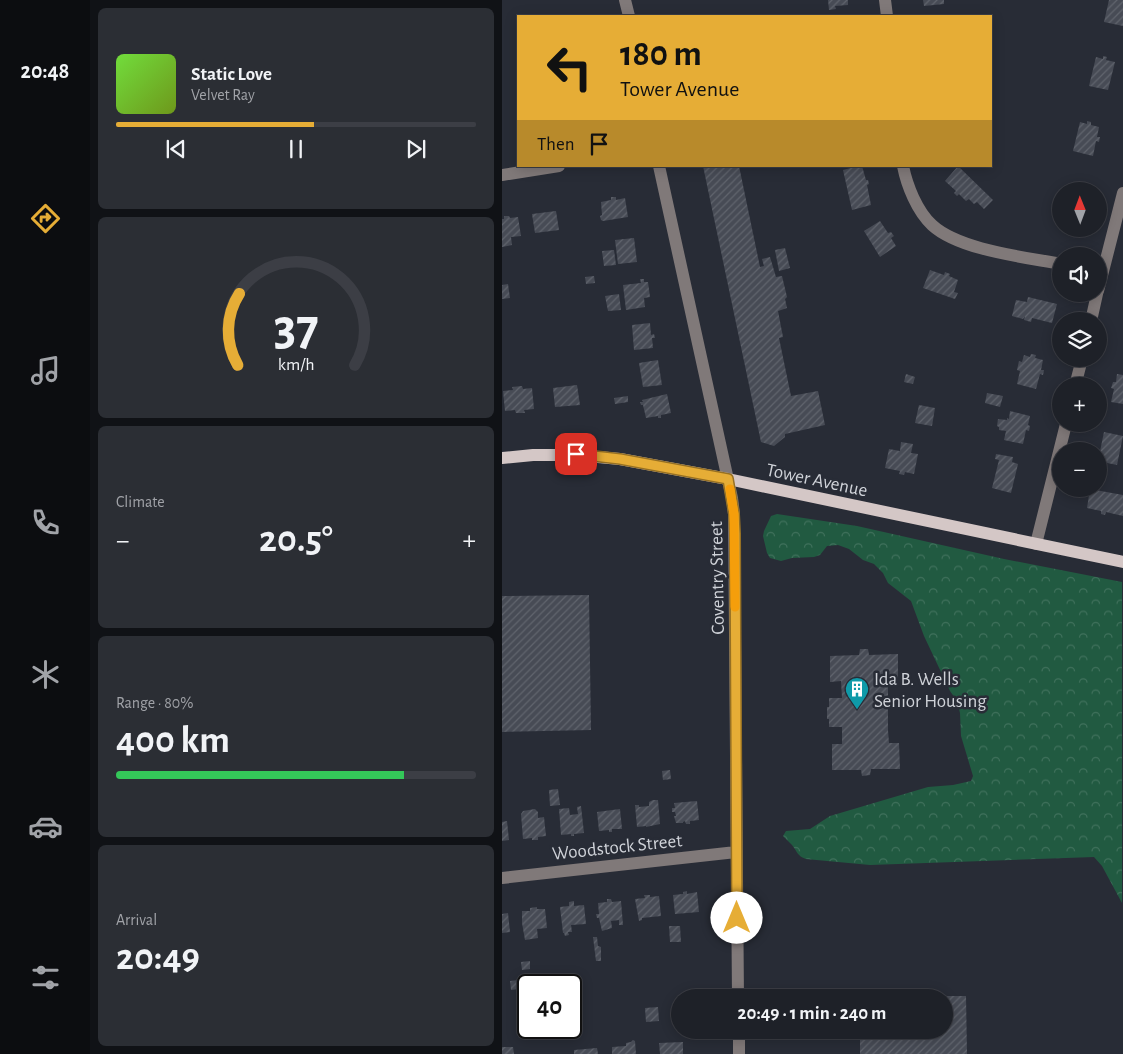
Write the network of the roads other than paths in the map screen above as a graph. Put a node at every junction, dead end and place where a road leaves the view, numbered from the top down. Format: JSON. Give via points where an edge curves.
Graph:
{"nodes":[{"id":1,"x":626,"y":0,"type":"edge"},
{"id":2,"x":885,"y":0,"type":"edge"},
{"id":3,"x":629,"y":15,"type":"edge"},
{"id":4,"x":887,"y":15,"type":"edge"},
{"id":5,"x":554,"y":167,"type":"edge"},
{"id":6,"x":659,"y":167,"type":"edge"},
{"id":7,"x":903,"y":167,"type":"edge"},
{"id":8,"x":502,"y":175,"type":"edge"},
{"id":9,"x":1122,"y":193,"type":"edge"},
{"id":10,"x":1107,"y":248,"type":"edge"},
{"id":11,"x":1052,"y":262,"type":"edge"},
{"id":12,"x":1064,"y":432,"type":"edge"},
{"id":13,"x":502,"y":458,"type":"edge"},
{"id":14,"x":728,"y":479,"type":"junction"},
{"id":15,"x":1036,"y":544,"type":"junction"},
{"id":16,"x":1122,"y":562,"type":"edge"},
{"id":17,"x":736,"y":852,"type":"junction"},
{"id":18,"x":502,"y":878,"type":"edge"},
{"id":19,"x":738,"y":989,"type":"edge"},
{"id":20,"x":738,"y":1039,"type":"edge"},
{"id":21,"x":739,"y":1054,"type":"edge"}],
"edges":[{"from":1,"to":3,"type":"street"},
{"from":2,"to":4,"type":"street"},
{"from":5,"to":8,"type":"street"},
{"from":6,"to":14,"type":"street","name":"Coventry Street"},
{"from":7,"to":11,"type":"street","via":[[917,204],[930,224],[944,234],[968,245]]},
{"from":9,"to":10,"type":"street"},
{"from":12,"to":15,"type":"street"},
{"from":13,"to":14,"type":"main road","name":"Tower Avenue","via":[[576,454]]},
{"from":14,"to":15,"type":"main road","name":"Tower Avenue"},
{"from":14,"to":17,"type":"street","name":"Coventry Street","via":[[735,534]]},
{"from":15,"to":16,"type":"main road","name":"Tower Avenue"},
{"from":17,"to":18,"type":"street","name":"Woodstock Street"},
{"from":17,"to":19,"type":"street","name":"Coventry Street"},
{"from":20,"to":21,"type":"street"}]}
